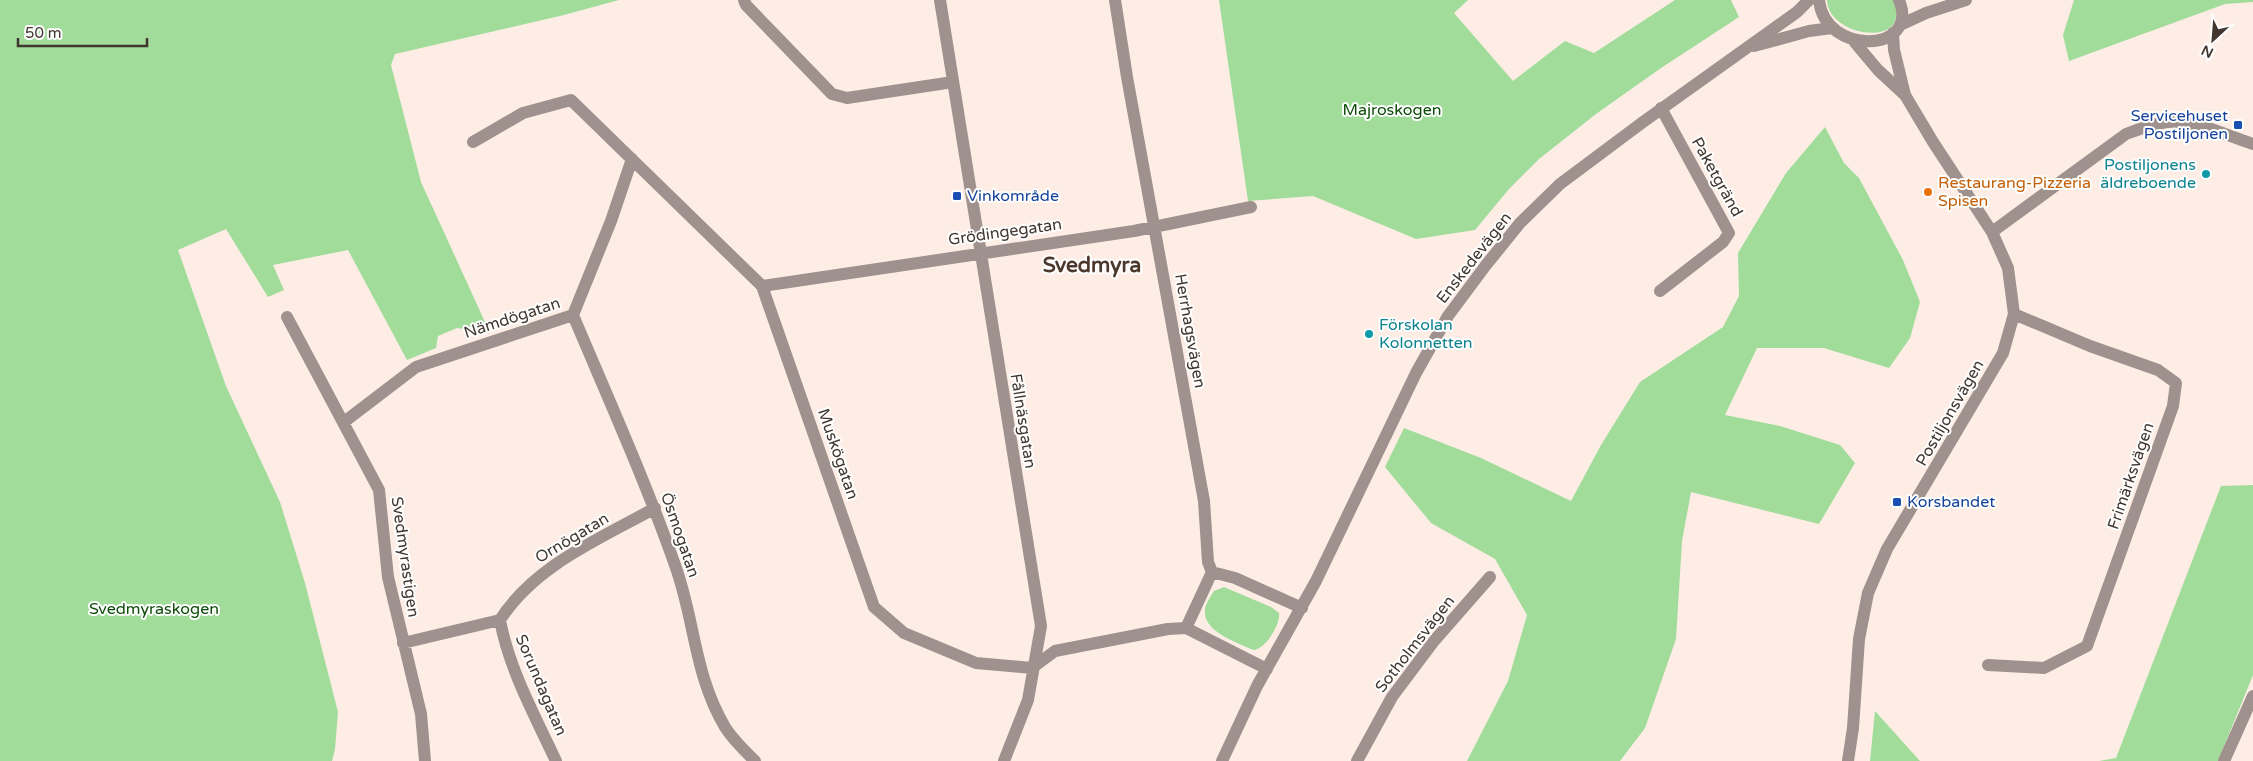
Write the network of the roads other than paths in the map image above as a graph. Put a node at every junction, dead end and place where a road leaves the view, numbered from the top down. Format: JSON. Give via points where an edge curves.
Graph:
{"nodes":[{"id":1,"x":744,"y":0,"type":"edge"},
{"id":2,"x":940,"y":0,"type":"edge"},
{"id":3,"x":1115,"y":0,"type":"edge"},
{"id":4,"x":1809,"y":0,"type":"edge"},
{"id":5,"x":1818,"y":0,"type":"edge"},
{"id":6,"x":1899,"y":0,"type":"edge"},
{"id":7,"x":1966,"y":0,"type":"edge"},
{"id":8,"x":1832,"y":28,"type":"junction"},
{"id":9,"x":1896,"y":29,"type":"junction"},
{"id":10,"x":1852,"y":39,"type":"junction"},
{"id":11,"x":1744,"y":49,"type":"junction"},
{"id":12,"x":953,"y":82,"type":"junction"},
{"id":13,"x":1906,"y":95,"type":"junction"},
{"id":14,"x":1661,"y":108,"type":"junction"},
{"id":15,"x":473,"y":142,"type":"dead end"},
{"id":16,"x":2253,"y":144,"type":"edge"},
{"id":17,"x":632,"y":159,"type":"junction"},
{"id":18,"x":1251,"y":207,"type":"dead end"},
{"id":19,"x":1155,"y":225,"type":"junction"},
{"id":20,"x":1992,"y":232,"type":"junction"},
{"id":21,"x":981,"y":252,"type":"junction"},
{"id":22,"x":762,"y":286,"type":"junction"},
{"id":23,"x":1660,"y":291,"type":"dead end"},
{"id":24,"x":2014,"y":314,"type":"junction"},
{"id":25,"x":573,"y":316,"type":"junction"},
{"id":26,"x":287,"y":317,"type":"dead end"},
{"id":27,"x":344,"y":422,"type":"junction"},
{"id":28,"x":655,"y":508,"type":"junction"},
{"id":29,"x":1212,"y":572,"type":"junction"},
{"id":30,"x":1490,"y":577,"type":"dead end"},
{"id":31,"x":1302,"y":608,"type":"junction"},
{"id":32,"x":500,"y":620,"type":"junction"},
{"id":33,"x":1186,"y":628,"type":"junction"},
{"id":34,"x":403,"y":643,"type":"junction"},
{"id":35,"x":1988,"y":665,"type":"dead end"},
{"id":36,"x":1032,"y":668,"type":"junction"},
{"id":37,"x":1267,"y":669,"type":"junction"},
{"id":38,"x":2253,"y":696,"type":"edge"},
{"id":39,"x":425,"y":761,"type":"edge"},
{"id":40,"x":556,"y":761,"type":"edge"},
{"id":41,"x":755,"y":761,"type":"edge"},
{"id":42,"x":1004,"y":761,"type":"edge"},
{"id":43,"x":1222,"y":761,"type":"edge"},
{"id":44,"x":1357,"y":761,"type":"edge"},
{"id":45,"x":1848,"y":761,"type":"edge"},
{"id":46,"x":2224,"y":761,"type":"edge"}],
"edges":[{"from":1,"to":12,"type":"street","via":[[832,94],[847,98]]},
{"from":2,"to":12,"type":"street","name":"Fållnäsgatan"},
{"from":3,"to":19,"type":"street","name":"Herrhagsvägen"},
{"from":4,"to":11,"type":"street","name":"Enskedevägen"},
{"from":5,"to":8,"type":"street"},
{"from":6,"to":9,"type":"street","via":[[1902,14]]},
{"from":7,"to":9,"type":"street","via":[[1926,13]]},
{"from":8,"to":10,"type":"street"},
{"from":8,"to":11,"type":"street","name":"Enskedevägen"},
{"from":9,"to":10,"type":"street","via":[[1876,42]]},
{"from":9,"to":13,"type":"street","name":"Postiljonsvägen","via":[[1894,50]]},
{"from":10,"to":13,"type":"street","name":"Postiljonsvägen","via":[[1878,70]]},
{"from":11,"to":14,"type":"street","name":"Enskedevägen"},
{"from":12,"to":21,"type":"street","name":"Fållnäsgatan"},
{"from":13,"to":20,"type":"street","name":"Postiljonsvägen"},
{"from":14,"to":23,"type":"street","name":"Paketgränd","via":[[1729,234]]},
{"from":14,"to":31,"type":"street","name":"Enskedevägen","via":[[1560,184],[1520,224],[1448,316],[1416,372],[1358,498]]},
{"from":15,"to":17,"type":"street","name":"Muskögatan","via":[[523,113],[571,100]]},
{"from":16,"to":20,"type":"street","via":[[2182,122],[2147,126],[2126,134]]},
{"from":17,"to":22,"type":"street","name":"Muskögatan"},
{"from":17,"to":25,"type":"street","name":"Nämdögatan"},
{"from":18,"to":19,"type":"street","name":"Grödingegatan"},
{"from":19,"to":21,"type":"street","name":"Grödingegatan"},
{"from":19,"to":29,"type":"street","name":"Herrhagsvägen","via":[[1204,501],[1208,562]]},
{"from":20,"to":24,"type":"street","name":"Postiljonsvägen","via":[[2008,268]]},
{"from":21,"to":22,"type":"street","name":"Grödingegatan"},
{"from":21,"to":36,"type":"street","name":"Fållnäsgatan","via":[[1041,626]]},
{"from":22,"to":36,"type":"street","name":"Muskögatan","via":[[874,607],[904,633],[976,664]]},
{"from":24,"to":35,"type":"street","name":"Frimärksvägen","via":[[2158,370],[2176,383],[2173,406],[2087,646],[2044,668]]},
{"from":24,"to":45,"type":"street","name":"Postiljonsvägen","via":[[2003,354],[1887,549],[1868,593],[1858,639]]},
{"from":25,"to":27,"type":"street","name":"Nämdögatan","via":[[416,367]]},
{"from":25,"to":28,"type":"street","name":"Ösmogatan"},
{"from":26,"to":27,"type":"street","name":"Svedmyrastigen"},
{"from":27,"to":34,"type":"street","name":"Svedmyrastigen","via":[[379,490],[388,577]]},
{"from":28,"to":32,"type":"street","name":"Ornögatan","via":[[552,566],[509,605]]},
{"from":28,"to":41,"type":"street","name":"Ösmogatan","via":[[679,576],[705,686],[726,729]]},
{"from":29,"to":31,"type":"street","via":[[1235,578]]},
{"from":29,"to":33,"type":"street"},
{"from":30,"to":44,"type":"street","name":"Sotholmsvägen","via":[[1434,641],[1392,696]]},
{"from":31,"to":37,"type":"street","name":"Enskedevägen"},
{"from":32,"to":34,"type":"street"},
{"from":32,"to":40,"type":"street","name":"Sorundagatan","via":[[530,706]]},
{"from":33,"to":36,"type":"street","via":[[1055,651]]},
{"from":33,"to":37,"type":"street"},
{"from":34,"to":39,"type":"street","name":"Svedmyrastigen","via":[[421,714]]},
{"from":36,"to":42,"type":"street","name":"Fållnäsgatan","via":[[1028,700]]},
{"from":37,"to":43,"type":"street","name":"Enskedevägen"},
{"from":38,"to":46,"type":"street"}]}
